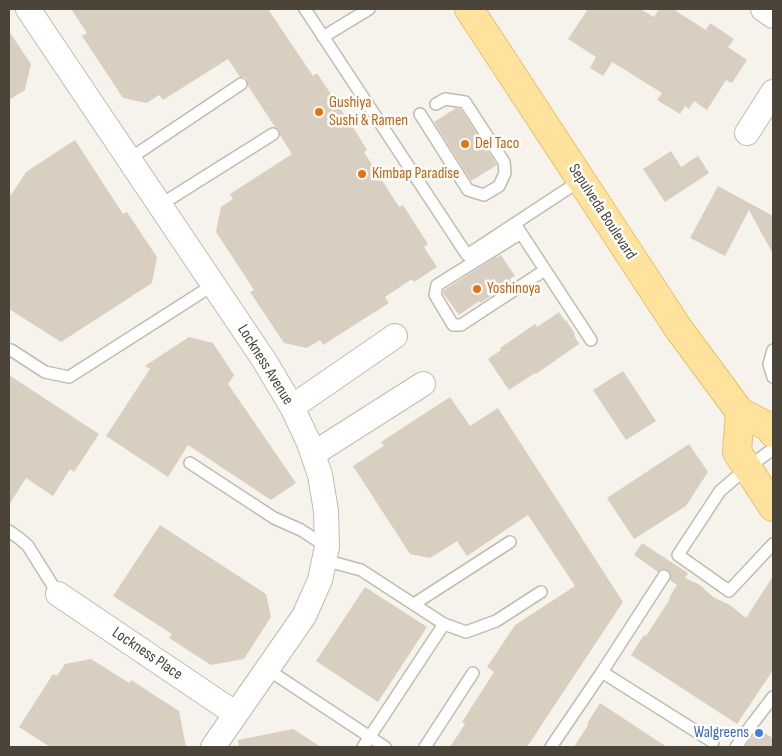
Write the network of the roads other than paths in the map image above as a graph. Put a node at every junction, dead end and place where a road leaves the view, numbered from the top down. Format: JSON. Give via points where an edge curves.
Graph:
{"nodes":[{"id":1,"x":28,"y":9,"type":"edge"},
{"id":2,"x":305,"y":9,"type":"edge"},
{"id":3,"x":369,"y":9,"type":"edge"},
{"id":4,"x":469,"y":9,"type":"edge"},
{"id":5,"x":763,"y":9,"type":"edge"},
{"id":6,"x":773,"y":16,"type":"edge"},
{"id":7,"x":323,"y":37,"type":"junction"},
{"id":8,"x":241,"y":84,"type":"dead end"},
{"id":9,"x":773,"y":92,"type":"edge"},
{"id":10,"x":436,"y":104,"type":"dead end"},
{"id":11,"x":420,"y":114,"type":"dead end"},
{"id":12,"x":747,"y":133,"type":"dead end"},
{"id":13,"x":273,"y":134,"type":"dead end"},
{"id":14,"x":129,"y":159,"type":"junction"},
{"id":15,"x":582,"y":180,"type":"junction"},
{"id":16,"x":160,"y":205,"type":"junction"},
{"id":17,"x":518,"y":228,"type":"junction"},
{"id":18,"x":546,"y":270,"type":"junction"},
{"id":19,"x":214,"y":285,"type":"junction"},
{"id":20,"x":395,"y":336,"type":"dead end"},
{"id":21,"x":591,"y":340,"type":"dead end"},
{"id":22,"x":12,"y":350,"type":"dead end"},
{"id":23,"x":773,"y":350,"type":"edge"},
{"id":24,"x":773,"y":377,"type":"edge"},
{"id":25,"x":423,"y":384,"type":"dead end"},
{"id":26,"x":292,"y":406,"type":"junction"},
{"id":27,"x":740,"y":412,"type":"junction"},
{"id":28,"x":773,"y":434,"type":"edge"},
{"id":29,"x":773,"y":449,"type":"edge"},
{"id":30,"x":313,"y":454,"type":"junction"},
{"id":31,"x":190,"y":463,"type":"dead end"},
{"id":32,"x":747,"y":468,"type":"junction"},
{"id":33,"x":773,"y":507,"type":"edge"},
{"id":34,"x":9,"y":531,"type":"edge"},
{"id":35,"x":510,"y":542,"type":"dead end"},
{"id":36,"x":773,"y":544,"type":"edge"},
{"id":37,"x":326,"y":554,"type":"junction"},
{"id":38,"x":664,"y":576,"type":"dead end"},
{"id":39,"x":541,"y":592,"type":"dead end"},
{"id":40,"x":58,"y":594,"type":"joint"},
{"id":41,"x":414,"y":604,"type":"junction"},
{"id":42,"x":444,"y":624,"type":"junction"},
{"id":43,"x":267,"y":669,"type":"junction"},
{"id":44,"x":602,"y":672,"type":"junction"},
{"id":45,"x":473,"y":673,"type":"dead end"},
{"id":46,"x":773,"y":697,"type":"edge"},
{"id":47,"x":236,"y":714,"type":"junction"},
{"id":48,"x":367,"y":742,"type":"edge"},
{"id":49,"x":713,"y":742,"type":"dead end"},
{"id":50,"x":213,"y":747,"type":"edge"},
{"id":51,"x":385,"y":747,"type":"edge"},
{"id":52,"x":425,"y":747,"type":"edge"},
{"id":53,"x":551,"y":747,"type":"edge"},
{"id":54,"x":736,"y":747,"type":"edge"}],
"edges":[{"from":1,"to":14,"type":"street","name":"Lockness Avenue"},
{"from":2,"to":7,"type":"lane"},
{"from":3,"to":7,"type":"lane"},
{"from":4,"to":15,"type":"main road","name":"Sepulveda Boulevard"},
{"from":5,"to":6,"type":"street"},
{"from":7,"to":17,"type":"lane","via":[[467,255]]},
{"from":8,"to":14,"type":"lane"},
{"from":9,"to":12,"type":"street"},
{"from":10,"to":11,"type":"lane","via":[[445,100],[465,102],[504,162],[505,173],[499,186],[484,195],[468,190]]},
{"from":13,"to":16,"type":"lane"},
{"from":14,"to":16,"type":"street","name":"Lockness Avenue"},
{"from":15,"to":17,"type":"lane"},
{"from":15,"to":27,"type":"main road","name":"Sepulveda Boulevard","via":[[678,328]]},
{"from":16,"to":19,"type":"street","name":"Lockness Avenue"},
{"from":17,"to":18,"type":"lane"},
{"from":17,"to":18,"type":"lane","via":[[437,285],[435,295],[453,325],[460,324]]},
{"from":18,"to":21,"type":"lane"},
{"from":19,"to":22,"type":"lane","via":[[69,377],[45,372]]},
{"from":19,"to":26,"type":"street","name":"Lockness Avenue"},
{"from":20,"to":26,"type":"street"},
{"from":23,"to":24,"type":"lane","via":[[770,364]]},
{"from":25,"to":30,"type":"street"},
{"from":26,"to":30,"type":"street","name":"Lockness Avenue"},
{"from":27,"to":28,"type":"main road","name":"Sepulveda Boulevard","via":[[769,427]]},
{"from":27,"to":32,"type":"main road","via":[[737,452]]},
{"from":29,"to":32,"type":"lane"},
{"from":30,"to":37,"type":"street","name":"Lockness Avenue","via":[[326,510]]},
{"from":31,"to":37,"type":"lane","via":[[274,518],[301,530]]},
{"from":32,"to":33,"type":"main road"},
{"from":32,"to":36,"type":"lane","via":[[720,491],[675,559],[729,591]]},
{"from":34,"to":40,"type":"lane","via":[[28,546]]},
{"from":35,"to":41,"type":"lane"},
{"from":37,"to":41,"type":"lane","via":[[361,570]]},
{"from":37,"to":43,"type":"street","name":"Lockness Avenue","via":[[320,580],[304,616]]},
{"from":38,"to":44,"type":"lane"},
{"from":39,"to":42,"type":"lane","via":[[496,621],[466,632]]},
{"from":40,"to":47,"type":"street","name":"Lockness Place"},
{"from":41,"to":42,"type":"lane"},
{"from":42,"to":48,"type":"lane"},
{"from":43,"to":47,"type":"street","name":"Lockness Avenue"},
{"from":43,"to":48,"type":"lane"},
{"from":44,"to":49,"type":"lane"},
{"from":44,"to":53,"type":"lane"},
{"from":45,"to":52,"type":"lane"},
{"from":46,"to":54,"type":"lane"},
{"from":47,"to":50,"type":"street","name":"Lockness Avenue"},
{"from":48,"to":51,"type":"lane"}]}
